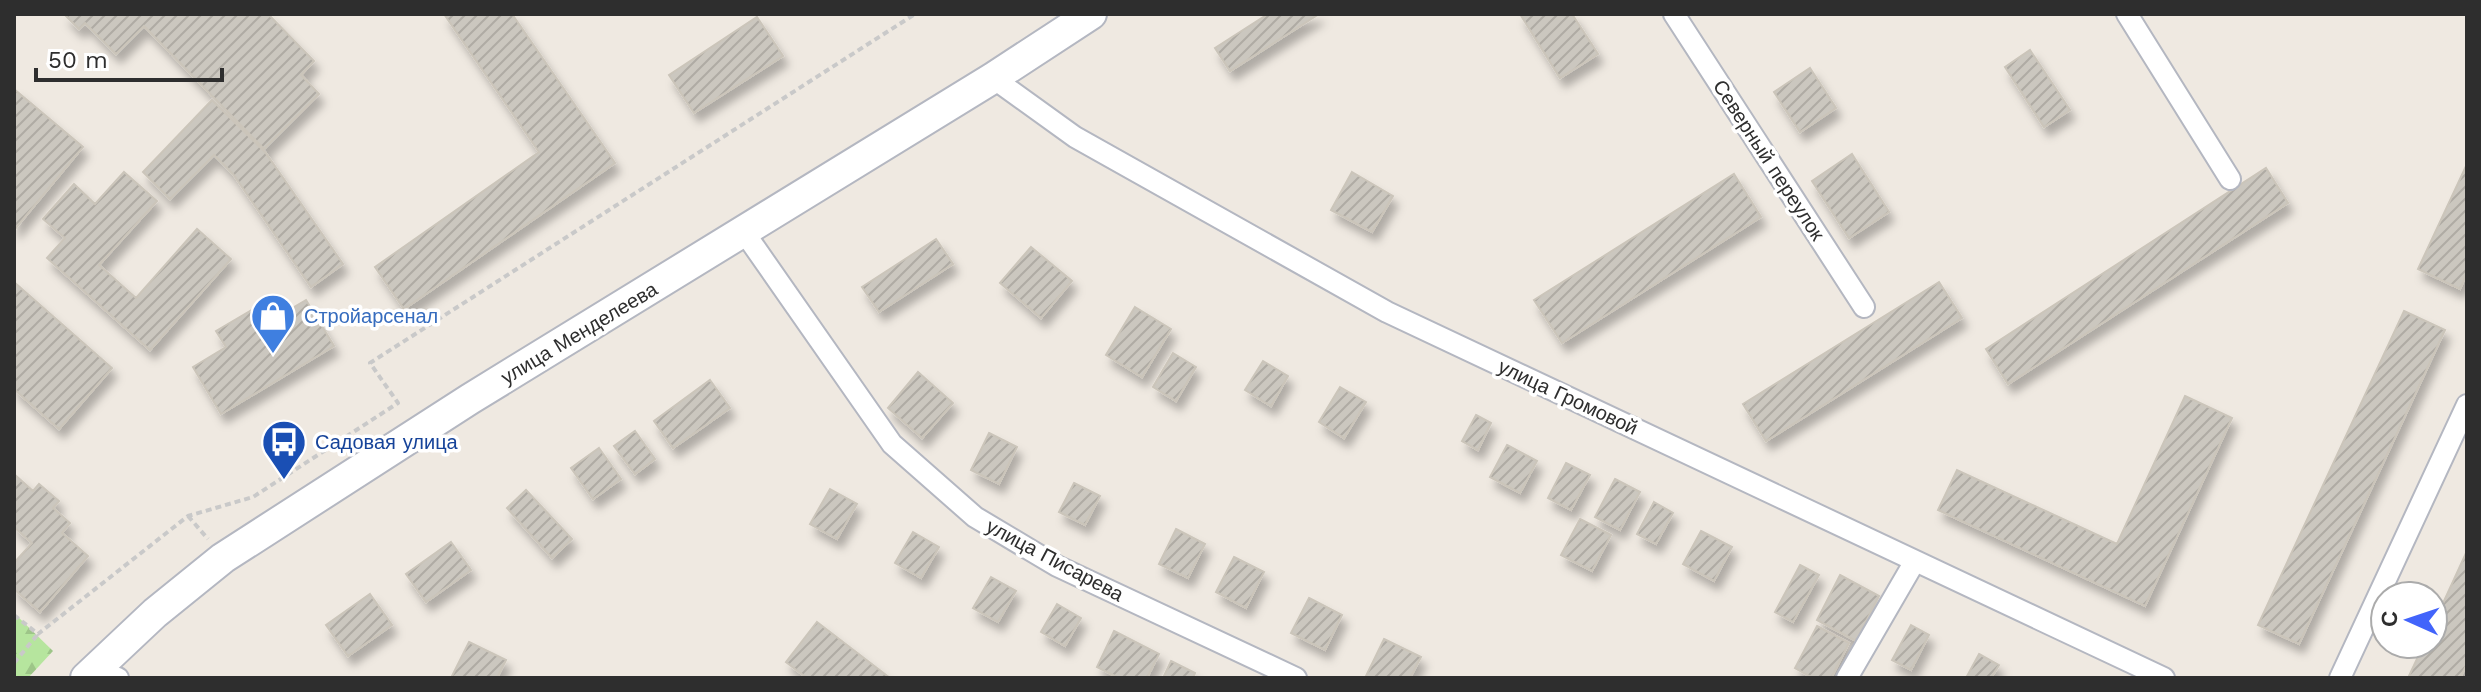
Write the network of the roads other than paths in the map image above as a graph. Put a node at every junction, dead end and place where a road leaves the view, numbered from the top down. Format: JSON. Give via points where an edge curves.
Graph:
{"nodes":[{"id":1,"x":1091,"y":14,"type":"edge"},
{"id":2,"x":1674,"y":14,"type":"edge"},
{"id":3,"x":2127,"y":14,"type":"edge"},
{"id":4,"x":993,"y":78,"type":"junction"},
{"id":5,"x":2230,"y":179,"type":"dead end"},
{"id":6,"x":744,"y":232,"type":"junction"},
{"id":7,"x":1864,"y":307,"type":"dead end"},
{"id":8,"x":2467,"y":405,"type":"edge"},
{"id":9,"x":1915,"y":561,"type":"junction"},
{"id":10,"x":99,"y":675,"type":"edge"},
{"id":11,"x":1296,"y":678,"type":"edge"},
{"id":12,"x":1847,"y":678,"type":"edge"},
{"id":13,"x":2164,"y":678,"type":"edge"},
{"id":14,"x":2340,"y":678,"type":"edge"}],
"edges":[{"from":1,"to":4,"type":"main road","name":"улица Менделеева"},
{"from":2,"to":7,"type":"street","name":"Северный переулок"},
{"from":3,"to":5,"type":"street"},
{"from":4,"to":6,"type":"main road","name":"улица Менделеева"},
{"from":4,"to":9,"type":"street","name":"улица Громовой","via":[[1075,137],[1387,312]]},
{"from":6,"to":10,"type":"main road","name":"улица Менделеева","via":[[223,558],[155,613]]},
{"from":6,"to":11,"type":"street","name":"улица Писарева","via":[[892,444],[975,517],[1057,566]]},
{"from":8,"to":14,"type":"street"},
{"from":9,"to":12,"type":"street"},
{"from":9,"to":13,"type":"street","name":"улица Громовой"}]}
